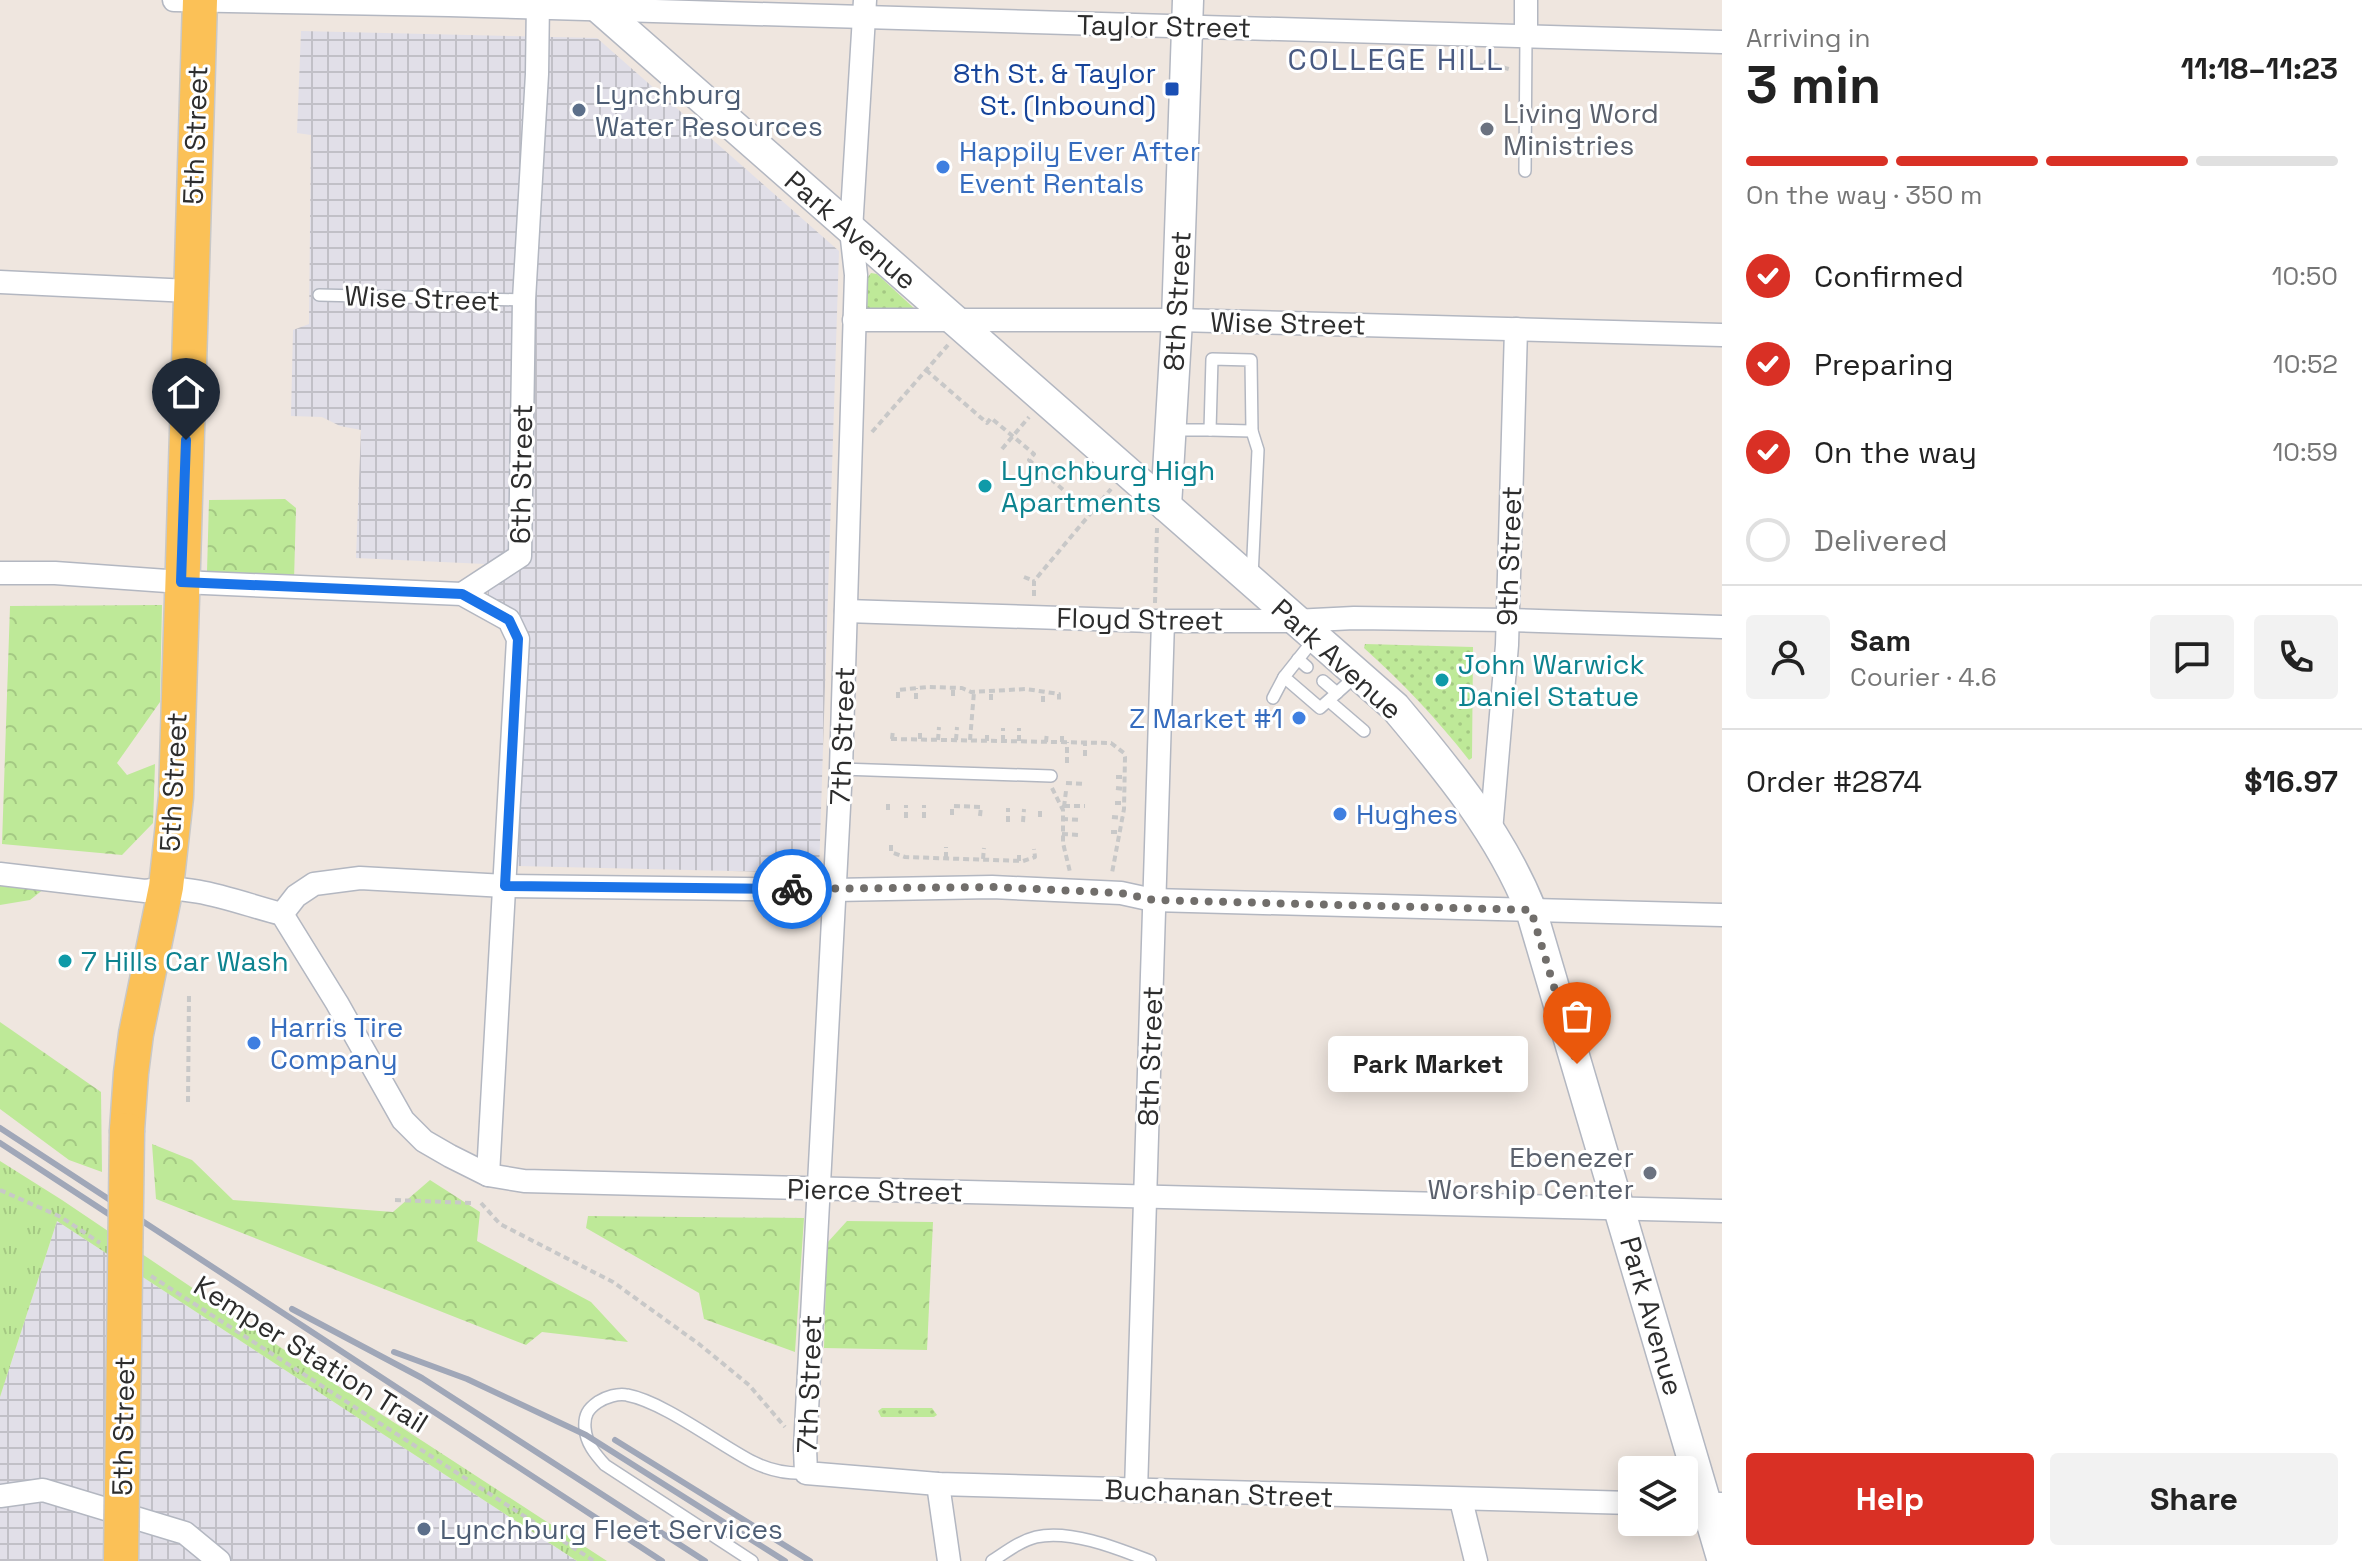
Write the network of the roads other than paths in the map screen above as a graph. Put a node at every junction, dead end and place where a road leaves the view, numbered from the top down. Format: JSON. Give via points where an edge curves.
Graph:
{"nodes":[{"id":1,"x":174,"y":0,"type":"edge"},
{"id":2,"x":200,"y":0,"type":"edge"},
{"id":3,"x":1526,"y":0,"type":"edge"},
{"id":4,"x":539,"y":4,"type":"edge"},
{"id":5,"x":596,"y":5,"type":"edge"},
{"id":6,"x":648,"y":6,"type":"edge"},
{"id":7,"x":865,"y":9,"type":"edge"},
{"id":8,"x":1188,"y":13,"type":"edge"},
{"id":9,"x":1526,"y":36,"type":"junction"},
{"id":10,"x":1722,"y":42,"type":"edge"},
{"id":11,"x":1525,"y":171,"type":"dead end"},
{"id":12,"x":851,"y":230,"type":"junction"},
{"id":13,"x":0,"y":282,"type":"edge"},
{"id":14,"x":190,"y":291,"type":"junction"},
{"id":15,"x":319,"y":295,"type":"dead end"},
{"id":16,"x":524,"y":300,"type":"junction"},
{"id":17,"x":854,"y":320,"type":"junction"},
{"id":18,"x":1177,"y":320,"type":"junction"},
{"id":19,"x":1516,"y":329,"type":"junction"},
{"id":20,"x":951,"y":331,"type":"junction"},
{"id":21,"x":1722,"y":335,"type":"edge"},
{"id":22,"x":1170,"y":430,"type":"junction"},
{"id":23,"x":1210,"y":430,"type":"junction"},
{"id":24,"x":1252,"y":431,"type":"junction"},
{"id":25,"x":1161,"y":516,"type":"junction"},
{"id":26,"x":0,"y":573,"type":"edge"},
{"id":27,"x":1251,"y":581,"type":"junction"},
{"id":28,"x":181,"y":582,"type":"junction"},
{"id":29,"x":462,"y":594,"type":"junction"},
{"id":30,"x":846,"y":611,"type":"junction"},
{"id":31,"x":1507,"y":620,"type":"junction"},
{"id":32,"x":1163,"y":621,"type":"junction"},
{"id":33,"x":1722,"y":627,"type":"edge"},
{"id":34,"x":1304,"y":646,"type":"junction"},
{"id":35,"x":1284,"y":677,"type":"junction"},
{"id":36,"x":1323,"y":681,"type":"dead end"},
{"id":37,"x":1341,"y":690,"type":"junction"},
{"id":38,"x":1273,"y":698,"type":"dead end"},
{"id":39,"x":1364,"y":731,"type":"dead end"},
{"id":40,"x":841,"y":769,"type":"junction"},
{"id":41,"x":1051,"y":776,"type":"dead end"},
{"id":42,"x":1491,"y":831,"type":"junction"},
{"id":43,"x":0,"y":874,"type":"edge"},
{"id":44,"x":505,"y":886,"type":"junction"},
{"id":45,"x":166,"y":887,"type":"junction"},
{"id":46,"x":834,"y":890,"type":"junction"},
{"id":47,"x":1153,"y":900,"type":"junction"},
{"id":48,"x":1531,"y":910,"type":"junction"},
{"id":49,"x":282,"y":914,"type":"junction"},
{"id":50,"x":1722,"y":915,"type":"edge"},
{"id":51,"x":488,"y":1175,"type":"junction"},
{"id":52,"x":819,"y":1188,"type":"junction"},
{"id":53,"x":1145,"y":1197,"type":"junction"},
{"id":54,"x":1621,"y":1209,"type":"junction"},
{"id":55,"x":1722,"y":1211,"type":"edge"},
{"id":56,"x":806,"y":1473,"type":"junction"},
{"id":57,"x":938,"y":1484,"type":"junction"},
{"id":58,"x":1136,"y":1491,"type":"junction"},
{"id":59,"x":0,"y":1496,"type":"edge"},
{"id":60,"x":1461,"y":1500,"type":"junction"},
{"id":61,"x":1618,"y":1503,"type":"edge"},
{"id":62,"x":1704,"y":1504,"type":"edge"},
{"id":63,"x":1722,"y":1558,"type":"edge"},
{"id":64,"x":121,"y":1561,"type":"edge"},
{"id":65,"x":219,"y":1561,"type":"edge"},
{"id":66,"x":752,"y":1561,"type":"edge"},
{"id":67,"x":949,"y":1561,"type":"edge"},
{"id":68,"x":992,"y":1561,"type":"edge"},
{"id":69,"x":1150,"y":1561,"type":"edge"},
{"id":70,"x":1476,"y":1561,"type":"edge"}],
"edges":[{"from":1,"to":2,"type":"street","name":"Taylor Street"},
{"from":2,"to":4,"type":"street","name":"Taylor Street"},
{"from":2,"to":14,"type":"main road","name":"5th Street"},
{"from":3,"to":9,"type":"street"},
{"from":4,"to":5,"type":"street","name":"Taylor Street"},
{"from":4,"to":16,"type":"street","name":"6th Street"},
{"from":5,"to":6,"type":"street","name":"Taylor Street"},
{"from":5,"to":12,"type":"main road","name":"Park Avenue"},
{"from":6,"to":7,"type":"street","name":"Taylor Street"},
{"from":7,"to":8,"type":"street","name":"Taylor Street"},
{"from":7,"to":12,"type":"street","name":"7th Street"},
{"from":8,"to":9,"type":"street","name":"Taylor Street"},
{"from":8,"to":18,"type":"main road","name":"8th Street"},
{"from":9,"to":10,"type":"street","name":"Taylor Street"},
{"from":9,"to":11,"type":"lane"},
{"from":12,"to":17,"type":"street","name":"7th Street"},
{"from":12,"to":20,"type":"main road","name":"Park Avenue"},
{"from":13,"to":14,"type":"street"},
{"from":14,"to":28,"type":"main road","name":"5th Street"},
{"from":15,"to":16,"type":"lane","name":"Wise Street"},
{"from":16,"to":29,"type":"street","name":"6th Street","via":[[520,556]]},
{"from":17,"to":20,"type":"street","name":"Wise Street"},
{"from":17,"to":30,"type":"street","name":"7th Street"},
{"from":18,"to":19,"type":"street","name":"Wise Street"},
{"from":18,"to":20,"type":"street","name":"Wise Street"},
{"from":18,"to":22,"type":"main road","name":"8th Street"},
{"from":19,"to":21,"type":"street","name":"Wise Street"},
{"from":19,"to":31,"type":"street","name":"9th Street"},
{"from":20,"to":25,"type":"main road","name":"Park Avenue"},
{"from":22,"to":23,"type":"lane"},
{"from":22,"to":25,"type":"main road","name":"8th Street"},
{"from":23,"to":24,"type":"lane"},
{"from":23,"to":24,"type":"lane","via":[[1212,359],[1251,360]]},
{"from":24,"to":27,"type":"lane","via":[[1258,450]]},
{"from":25,"to":27,"type":"main road","name":"Park Avenue"},
{"from":26,"to":28,"type":"street"},
{"from":27,"to":34,"type":"main road","name":"Park Avenue"},
{"from":28,"to":29,"type":"street"},
{"from":28,"to":45,"type":"main road","name":"5th Street","via":[[176,797]]},
{"from":29,"to":44,"type":"street","via":[[509,620],[518,639]]},
{"from":30,"to":32,"type":"street","name":"Floyd Street"},
{"from":30,"to":40,"type":"street","name":"7th Street"},
{"from":31,"to":33,"type":"street","name":"Floyd Street"},
{"from":31,"to":34,"type":"street","name":"Floyd Street","via":[[1354,618]]},
{"from":31,"to":42,"type":"street","name":"9th Street"},
{"from":32,"to":34,"type":"street","name":"Floyd Street"},
{"from":32,"to":47,"type":"street","name":"8th Street"},
{"from":34,"to":35,"type":"lane"},
{"from":34,"to":37,"type":"main road","name":"Park Avenue"},
{"from":35,"to":37,"type":"lane","via":[[1320,708]]},
{"from":35,"to":38,"type":"lane"},
{"from":36,"to":37,"type":"lane"},
{"from":37,"to":39,"type":"lane"},
{"from":37,"to":42,"type":"main road","name":"Park Avenue","via":[[1395,707]]},
{"from":40,"to":41,"type":"lane"},
{"from":40,"to":46,"type":"street","name":"7th Street"},
{"from":42,"to":48,"type":"main road","name":"Park Avenue"},
{"from":43,"to":45,"type":"street","via":[[145,891]]},
{"from":44,"to":46,"type":"street"},
{"from":44,"to":49,"type":"street","via":[[360,878],[314,884]]},
{"from":44,"to":51,"type":"street"},
{"from":45,"to":49,"type":"street"},
{"from":45,"to":64,"type":"main road","name":"5th Street","bridge":true,"via":[[136,1034],[127,1130]]},
{"from":46,"to":47,"type":"street","via":[[992,887],[1121,893]]},
{"from":46,"to":52,"type":"street","name":"7th Street"},
{"from":47,"to":48,"type":"street"},
{"from":47,"to":53,"type":"street","name":"8th Street"},
{"from":48,"to":50,"type":"street"},
{"from":48,"to":54,"type":"main road","name":"Park Avenue"},
{"from":49,"to":51,"type":"street","name":"Pierce Street","via":[[403,1120],[424,1141]]},
{"from":51,"to":52,"type":"street","name":"Pierce Street","via":[[524,1181]]},
{"from":52,"to":53,"type":"street","name":"Pierce Street"},
{"from":52,"to":56,"type":"street","name":"7th Street"},
{"from":53,"to":54,"type":"street","name":"Pierce Street"},
{"from":53,"to":58,"type":"street","name":"8th Street"},
{"from":54,"to":55,"type":"street","name":"Pierce Street"},
{"from":54,"to":62,"type":"main road","name":"Park Avenue"},
{"from":56,"to":57,"type":"street","name":"Buchanan Street"},
{"from":56,"to":66,"type":"lane","via":[[784,1474],[755,1463],[629,1395],[602,1399],[588,1409],[586,1435],[605,1465]]},
{"from":57,"to":58,"type":"street","name":"Buchanan Street"},
{"from":57,"to":67,"type":"street"},
{"from":58,"to":60,"type":"street","name":"Buchanan Street"},
{"from":59,"to":65,"type":"street","via":[[43,1490],[185,1533]]},
{"from":60,"to":61,"type":"street","name":"Buchanan Street"},
{"from":60,"to":70,"type":"street"},
{"from":62,"to":63,"type":"main road","name":"Park Avenue"},
{"from":68,"to":69,"type":"lane","via":[[1035,1537],[1054,1536]]}]}
